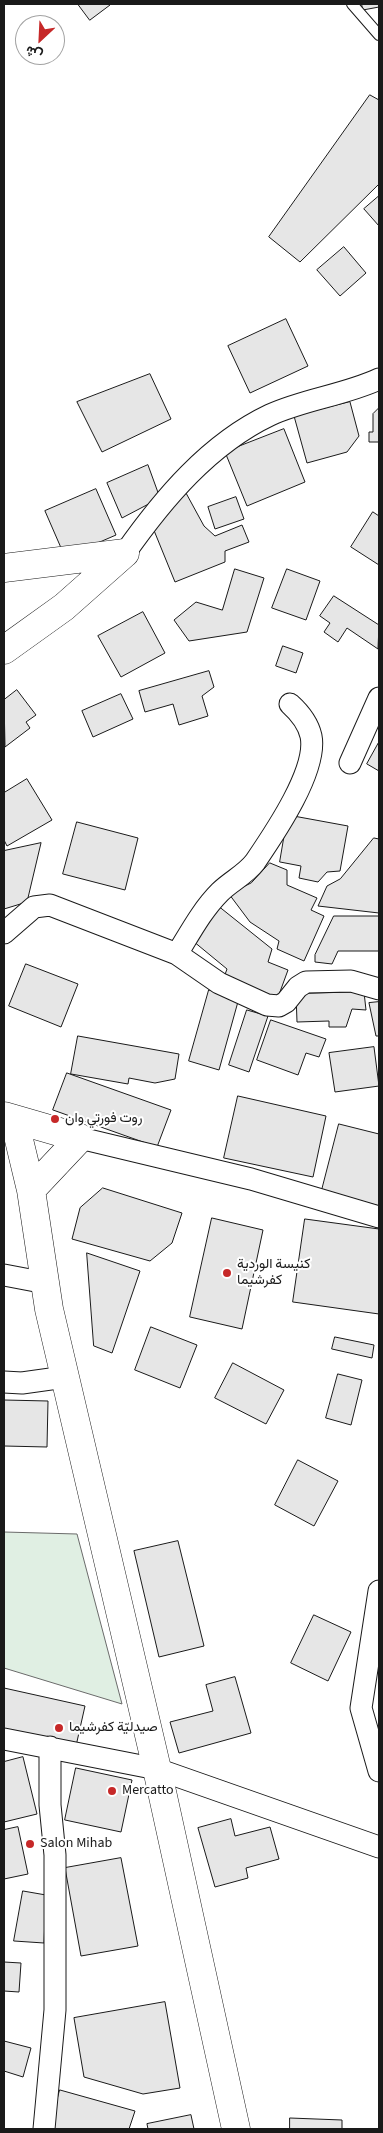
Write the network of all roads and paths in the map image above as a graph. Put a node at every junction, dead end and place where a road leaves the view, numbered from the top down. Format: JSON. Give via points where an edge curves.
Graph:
{"nodes":[{"id":1,"x":352,"y":4,"type":"edge"},
{"id":2,"x":379,"y":35,"type":"edge"},
{"id":3,"x":379,"y":379,"type":"edge"},
{"id":4,"x":125,"y":553,"type":"junction"},
{"id":5,"x":4,"y":568,"type":"edge"},
{"id":6,"x":4,"y":650,"type":"edge"},
{"id":7,"x":379,"y":698,"type":"edge"},
{"id":8,"x":290,"y":704,"type":"dead end"},
{"id":9,"x":350,"y":763,"type":"dead end"},
{"id":10,"x":4,"y":933,"type":"edge"},
{"id":11,"x":177,"y":954,"type":"junction"},
{"id":12,"x":379,"y":989,"type":"edge"},
{"id":13,"x":9,"y":1118,"type":"edge"},
{"id":14,"x":80,"y":1138,"type":"junction"},
{"id":15,"x":31,"y":1190,"type":"junction"},
{"id":16,"x":379,"y":1217,"type":"edge"},
{"id":17,"x":4,"y":1275,"type":"edge"},
{"id":18,"x":46,"y":1282,"type":"junction"},
{"id":19,"x":65,"y":1377,"type":"junction"},
{"id":20,"x":4,"y":1382,"type":"edge"},
{"id":21,"x":379,"y":1591,"type":"edge"},
{"id":22,"x":4,"y":1739,"type":"edge"},
{"id":23,"x":50,"y":1748,"type":"junction"},
{"id":24,"x":157,"y":1769,"type":"junction"},
{"id":25,"x":379,"y":1771,"type":"edge"},
{"id":26,"x":379,"y":1847,"type":"edge"},
{"id":27,"x":44,"y":2129,"type":"edge"},
{"id":28,"x":236,"y":2129,"type":"edge"}],
"edges":[{"from":1,"to":2,"type":"lane"},
{"from":3,"to":4,"type":"street","via":[[270,415],[225,442],[150,517]]},
{"from":4,"to":5,"type":"street"},
{"from":4,"to":6,"type":"street","via":[[64,607]]},
{"from":7,"to":9,"type":"street"},
{"from":8,"to":11,"type":"street","via":[[307,724],[312,750],[293,800],[249,870],[220,892],[208,906]]},
{"from":10,"to":11,"type":"street","via":[[34,908],[50,905]]},
{"from":11,"to":12,"type":"street","via":[[219,983],[267,1005],[278,1006],[286,1002],[306,982],[351,981]]},
{"from":13,"to":14,"type":"street"},
{"from":13,"to":15,"type":"street"},
{"from":14,"to":15,"type":"street"},
{"from":14,"to":16,"type":"street","via":[[251,1179]]},
{"from":15,"to":18,"type":"street"},
{"from":17,"to":18,"type":"street"},
{"from":18,"to":19,"type":"street"},
{"from":19,"to":20,"type":"street"},
{"from":19,"to":24,"type":"street"},
{"from":21,"to":25,"type":"street","via":[[361,1708]]},
{"from":22,"to":23,"type":"street"},
{"from":23,"to":24,"type":"street"},
{"from":23,"to":27,"type":"street","via":[[55,2010]]},
{"from":24,"to":26,"type":"street"},
{"from":24,"to":28,"type":"street"}]}
